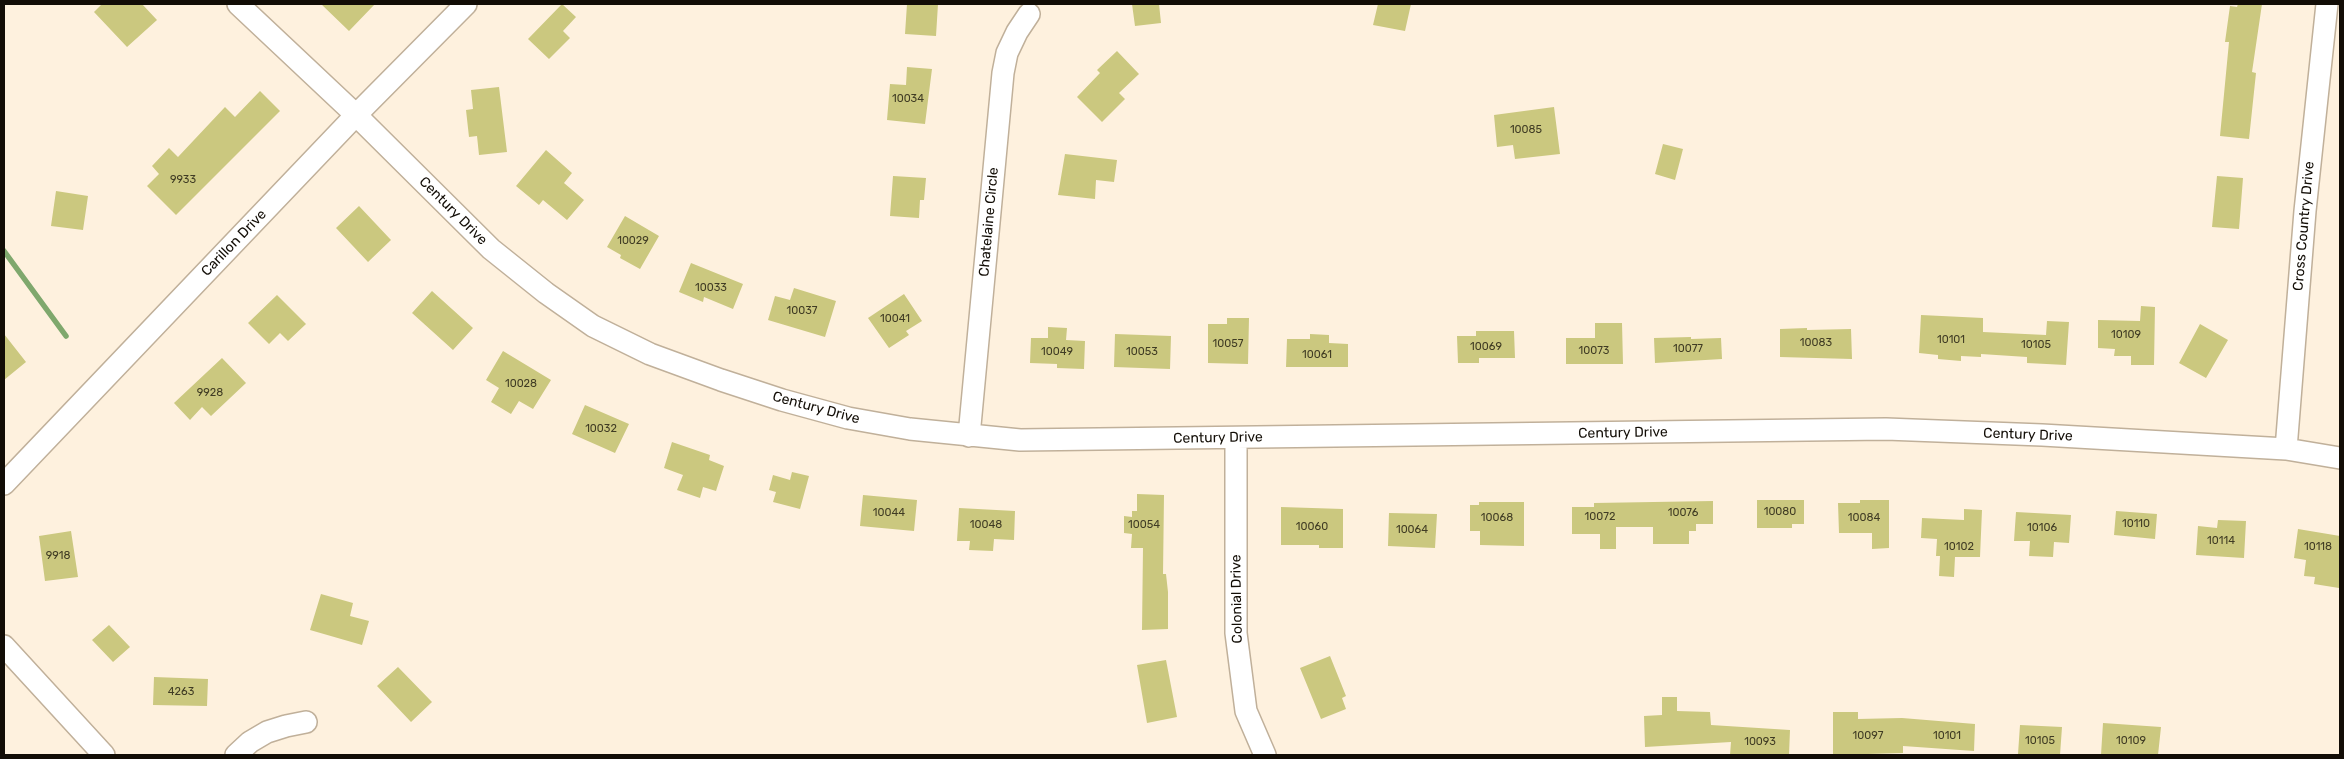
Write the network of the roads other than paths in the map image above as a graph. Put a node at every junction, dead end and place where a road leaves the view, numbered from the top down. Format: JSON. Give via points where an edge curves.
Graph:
{"nodes":[{"id":1,"x":238,"y":4,"type":"edge"},
{"id":2,"x":466,"y":4,"type":"edge"},
{"id":3,"x":2327,"y":4,"type":"edge"},
{"id":4,"x":1029,"y":14,"type":"dead end"},
{"id":5,"x":356,"y":115,"type":"junction"},
{"id":6,"x":969,"y":436,"type":"junction"},
{"id":7,"x":1236,"y":438,"type":"junction"},
{"id":8,"x":2286,"y":449,"type":"junction"},
{"id":9,"x":2340,"y":458,"type":"edge"},
{"id":10,"x":4,"y":484,"type":"edge"},
{"id":11,"x":4,"y":646,"type":"edge"},
{"id":12,"x":306,"y":722,"type":"dead end"},
{"id":13,"x":104,"y":755,"type":"edge"},
{"id":14,"x":236,"y":755,"type":"edge"},
{"id":15,"x":1265,"y":755,"type":"edge"}],
"edges":[{"from":1,"to":5,"type":"street","name":"Century Drive"},
{"from":2,"to":5,"type":"street","name":"Carillon Drive"},
{"from":3,"to":8,"type":"street","name":"Cross Country Drive","via":[[2305,211]]},
{"from":4,"to":6,"type":"street","name":"Chatelaine Circle","via":[[1007,53],[1003,73]]},
{"from":5,"to":6,"type":"street","name":"Century Drive","via":[[491,249],[594,326],[650,354],[782,400],[848,418]]},
{"from":5,"to":10,"type":"street","name":"Carillon Drive"},
{"from":6,"to":7,"type":"street","name":"Century Drive","via":[[1020,440]]},
{"from":7,"to":8,"type":"street","name":"Century Drive","via":[[1886,429],[2042,434]]},
{"from":7,"to":15,"type":"street","name":"Colonial Drive","via":[[1236,633],[1246,711]]},
{"from":8,"to":9,"type":"street","name":"Century Drive"},
{"from":11,"to":13,"type":"street"},
{"from":12,"to":14,"type":"street","via":[[267,732]]}]}
